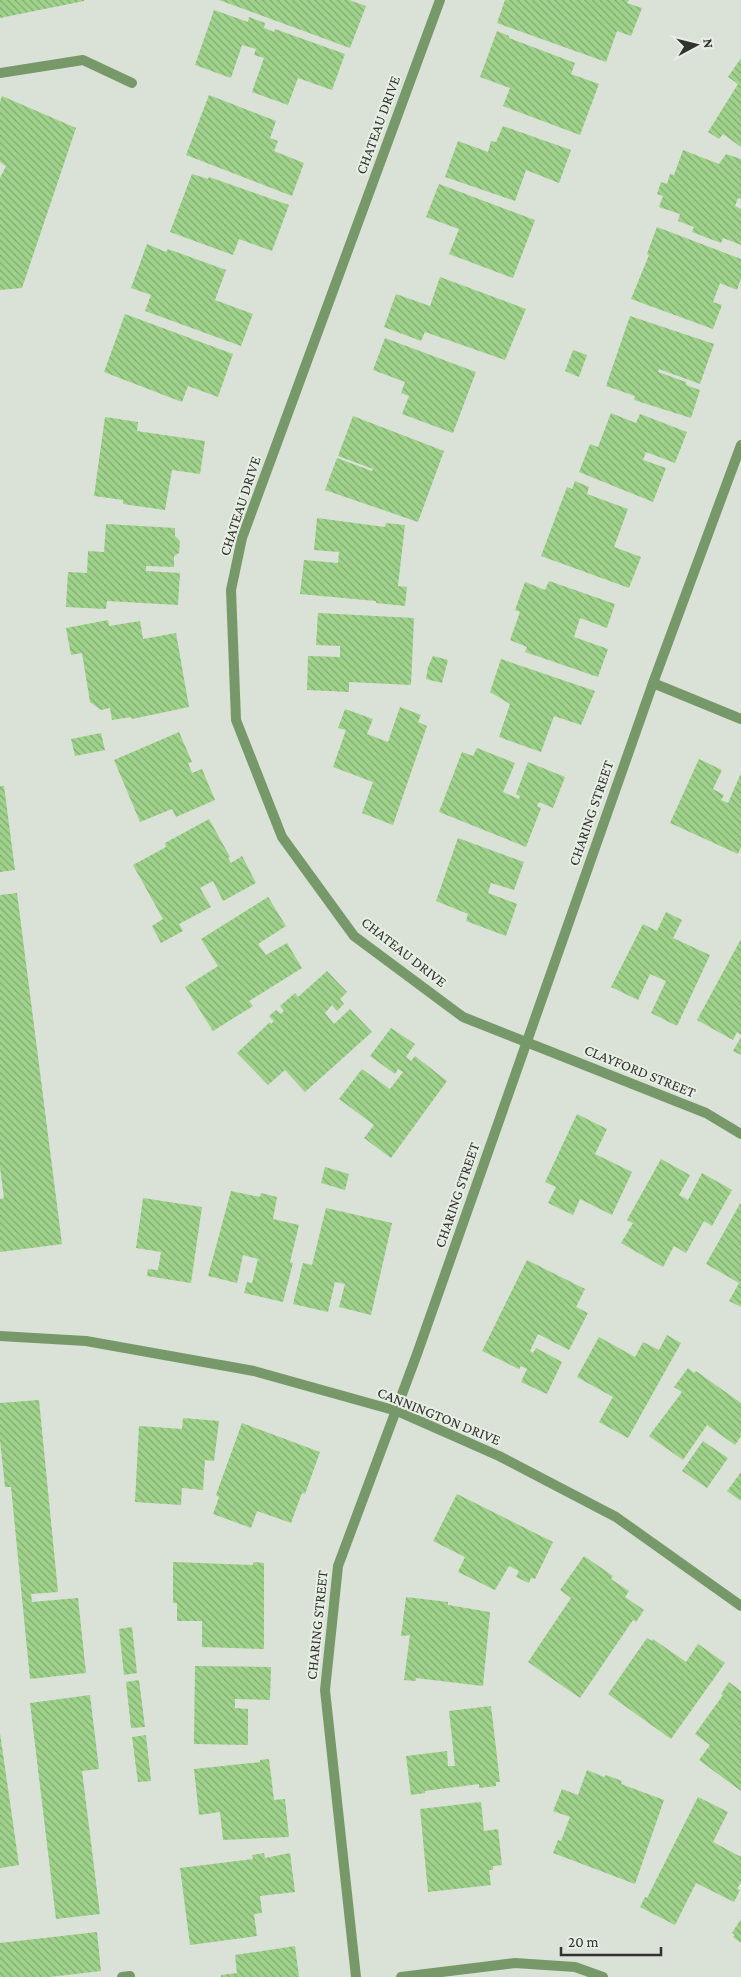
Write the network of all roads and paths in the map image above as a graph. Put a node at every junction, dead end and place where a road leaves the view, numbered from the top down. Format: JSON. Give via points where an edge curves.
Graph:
{"nodes":[{"id":1,"x":440,"y":0,"type":"edge"},
{"id":2,"x":0,"y":73,"type":"edge"},
{"id":3,"x":132,"y":83,"type":"dead end"},
{"id":4,"x":741,"y":444,"type":"edge"},
{"id":5,"x":653,"y":683,"type":"junction"},
{"id":6,"x":741,"y":719,"type":"edge"},
{"id":7,"x":526,"y":1041,"type":"junction"},
{"id":8,"x":741,"y":1134,"type":"edge"},
{"id":9,"x":0,"y":1336,"type":"edge"},
{"id":10,"x":396,"y":1411,"type":"junction"},
{"id":11,"x":741,"y":1606,"type":"edge"},
{"id":12,"x":356,"y":1977,"type":"edge"},
{"id":13,"x":401,"y":1977,"type":"edge"},
{"id":14,"x":603,"y":1977,"type":"edge"}],
"edges":[{"from":1,"to":7,"type":"street","name":"CHATEAU DRIVE","via":[[242,538],[231,590],[236,720],[282,837],[354,936],[463,1017]]},
{"from":2,"to":3,"type":"street","via":[[83,60]]},
{"from":4,"to":5,"type":"street","name":"CHARING STREET"},
{"from":5,"to":6,"type":"street"},
{"from":5,"to":7,"type":"street","name":"CHARING STREET"},
{"from":7,"to":8,"type":"street","name":"CLAYFORD STREET","via":[[706,1113]]},
{"from":7,"to":10,"type":"street","name":"CHARING STREET"},
{"from":9,"to":10,"type":"street","name":"CANNINGTON DRIVE","via":[[86,1341],[254,1371]]},
{"from":10,"to":11,"type":"street","name":"CANNINGTON DRIVE","via":[[500,1456],[616,1517]]},
{"from":10,"to":12,"type":"street","name":"CHARING STREET","via":[[338,1566],[326,1690]]},
{"from":13,"to":14,"type":"street","via":[[515,1963],[575,1966]]}]}
